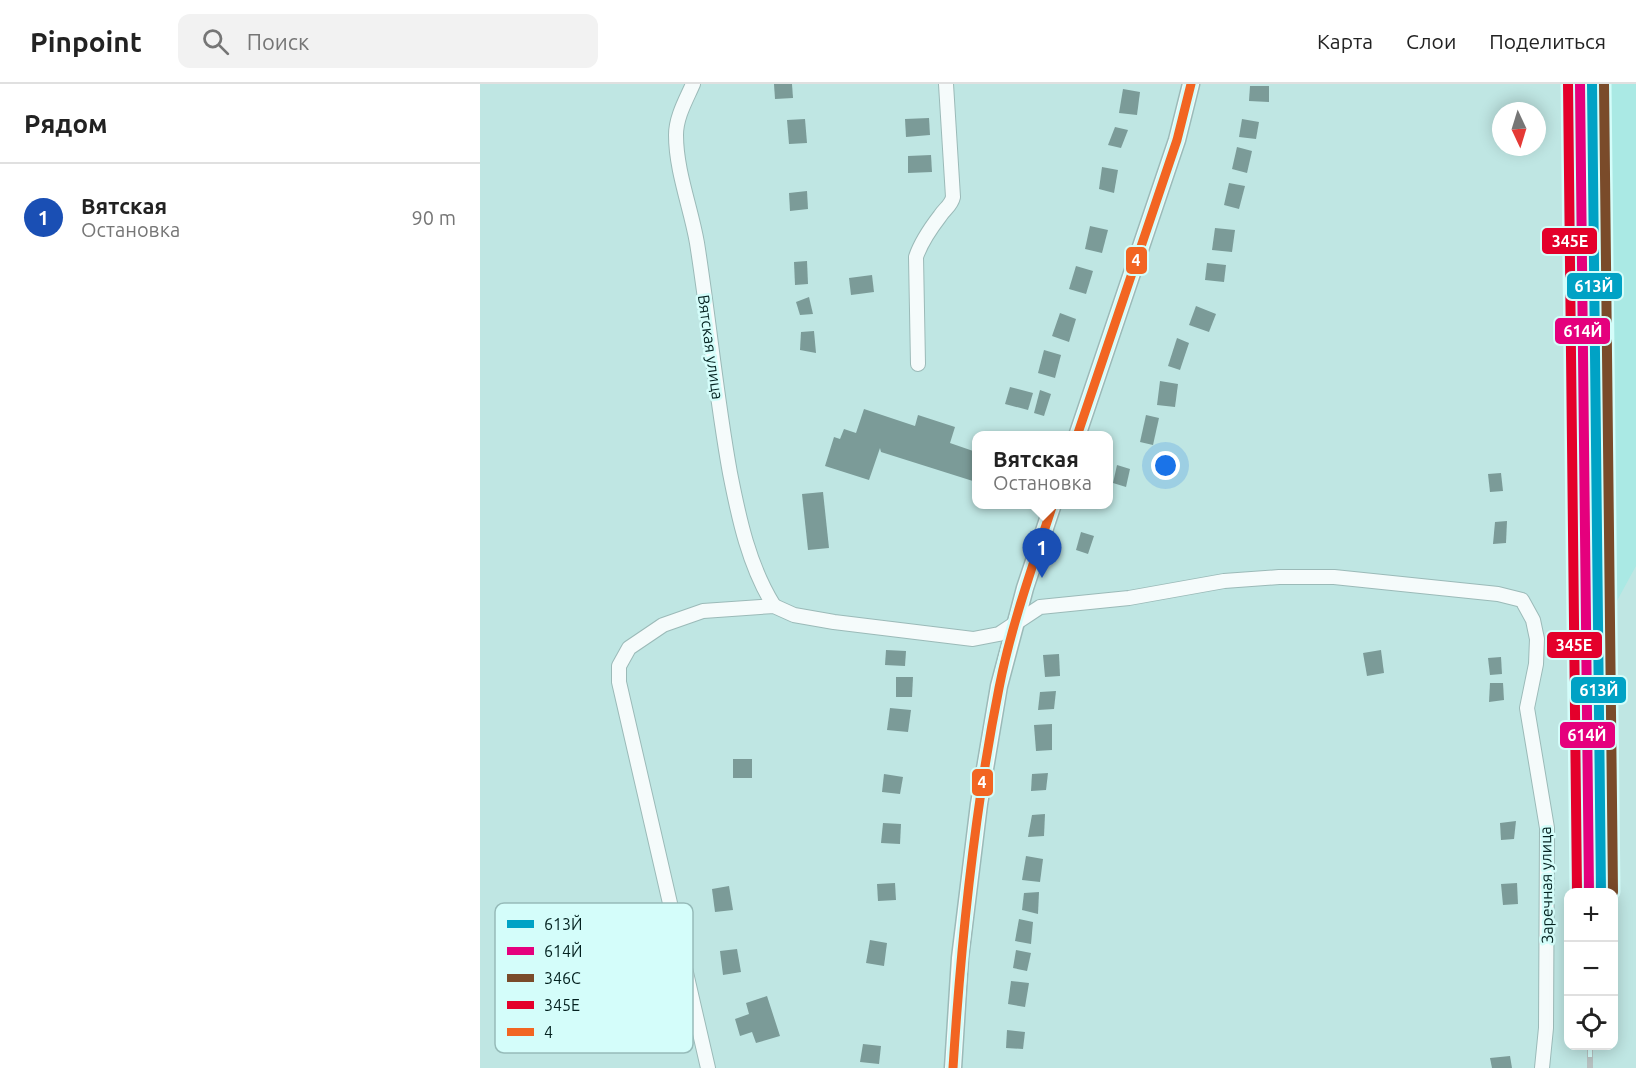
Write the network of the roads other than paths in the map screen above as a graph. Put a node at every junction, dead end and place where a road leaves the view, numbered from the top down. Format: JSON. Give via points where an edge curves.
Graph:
{"nodes":[{"id":1,"x":693,"y":84,"type":"edge"},
{"id":2,"x":946,"y":84,"type":"edge"},
{"id":3,"x":1191,"y":84,"type":"edge"},
{"id":4,"x":918,"y":364,"type":"dead end"},
{"id":5,"x":1078,"y":431,"type":"edge"},
{"id":6,"x":1051,"y":509,"type":"edge"},
{"id":7,"x":774,"y":606,"type":"junction"},
{"id":8,"x":1015,"y":625,"type":"junction"},
{"id":9,"x":669,"y":903,"type":"edge"},
{"id":10,"x":693,"y":1005,"type":"edge"},
{"id":11,"x":708,"y":1068,"type":"edge"},
{"id":12,"x":953,"y":1068,"type":"edge"},
{"id":13,"x":1542,"y":1068,"type":"edge"}],
"edges":[{"from":1,"to":7,"type":"street","name":"Вятская улица","via":[[679,118],[677,149],[697,243],[738,511],[753,565]]},
{"from":2,"to":4,"type":"street","via":[[953,197],[916,257]]},
{"from":3,"to":5,"type":"street","via":[[1177,140]]},
{"from":6,"to":8,"type":"street"},
{"from":7,"to":8,"type":"street","via":[[794,615],[834,622],[974,639],[993,636]]},
{"from":7,"to":9,"type":"street","via":[[683,616],[642,638],[622,656],[619,682]]},
{"from":8,"to":12,"type":"street","via":[[999,686],[979,804],[960,958]]},
{"from":8,"to":13,"type":"street","name":"Заречная улица","via":[[1040,607],[1279,577],[1334,577],[1498,594],[1522,600],[1533,620],[1537,639],[1527,708],[1547,828],[1546,1028]]},
{"from":10,"to":11,"type":"street"}]}
